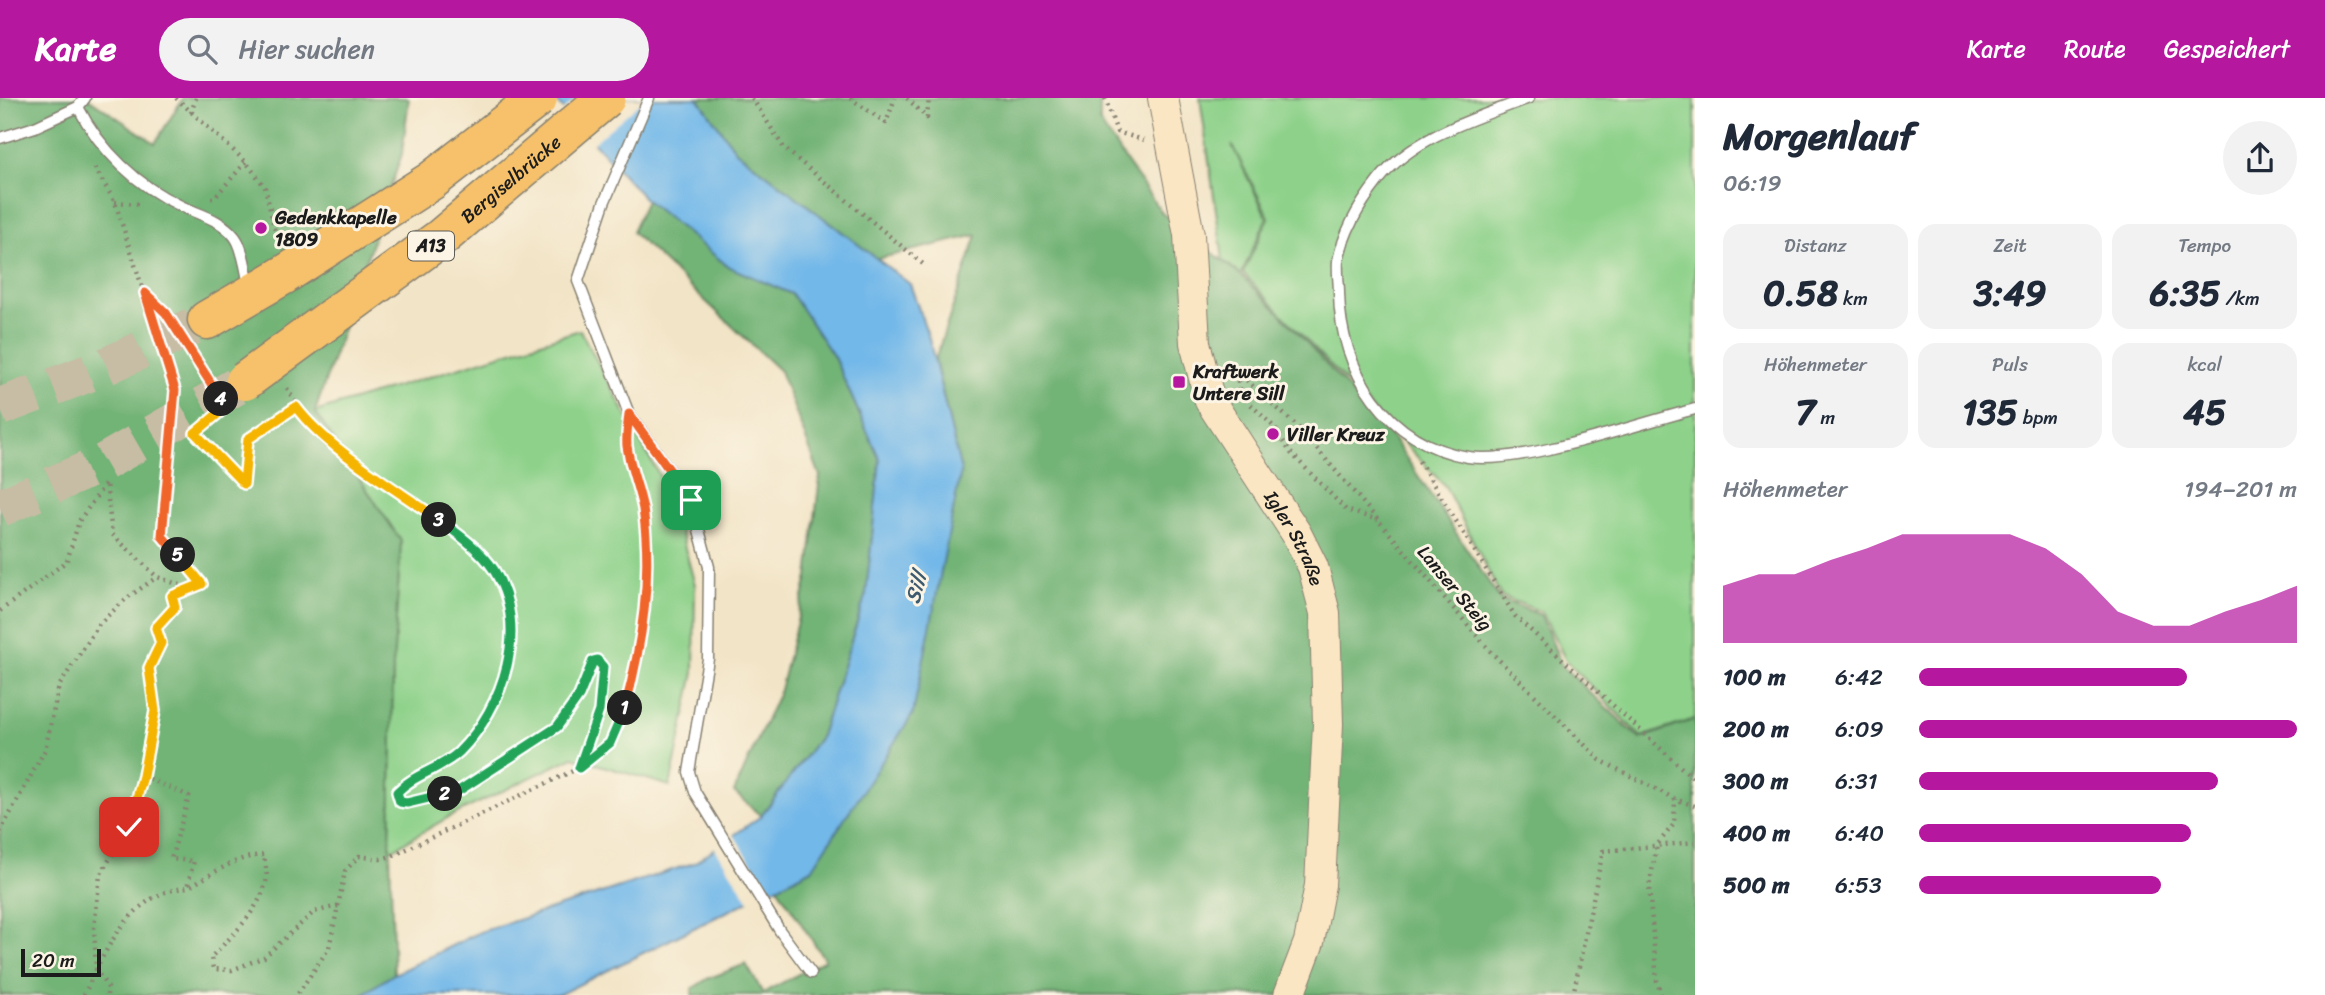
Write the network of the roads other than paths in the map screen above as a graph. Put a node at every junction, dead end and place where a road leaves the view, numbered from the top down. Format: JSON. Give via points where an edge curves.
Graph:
{"nodes":[{"id":1,"x":538,"y":98,"type":"edge"},
{"id":2,"x":606,"y":98,"type":"edge"},
{"id":3,"x":649,"y":98,"type":"edge"},
{"id":4,"x":1163,"y":98,"type":"edge"},
{"id":5,"x":1529,"y":98,"type":"edge"},
{"id":6,"x":81,"y":103,"type":"edge"},
{"id":7,"x":0,"y":138,"type":"edge"},
{"id":8,"x":251,"y":294,"type":"junction"},
{"id":9,"x":207,"y":320,"type":"tunnel mouth"},
{"id":10,"x":245,"y":381,"type":"tunnel mouth"},
{"id":11,"x":1695,"y":409,"type":"edge"},
{"id":12,"x":811,"y":973,"type":"dead end"},
{"id":13,"x":1289,"y":995,"type":"edge"}],
"edges":[{"from":1,"to":8,"type":"highway","bridge":true,"via":[[431,181]]},
{"from":2,"to":10,"type":"highway","name":"Bergiselbrücke","number":"A13","bridge":true,"via":[[442,237]]},
{"from":3,"to":12,"type":"lane","via":[[604,203],[578,281],[629,414],[691,500],[709,567],[708,659],[689,772],[695,792]]},
{"from":4,"to":13,"type":"main road","name":"Igler Straße","via":[[1189,235],[1195,343],[1210,401],[1296,533],[1313,567],[1325,613],[1328,724],[1320,885],[1309,942]]},
{"from":5,"to":11,"type":"lane","via":[[1460,124],[1415,148],[1379,179],[1352,219],[1338,263],[1339,313],[1348,356],[1368,393],[1398,427],[1432,446],[1469,457],[1547,448]]},
{"from":6,"to":7,"type":"lane","via":[[35,127]]},
{"from":6,"to":8,"type":"lane","via":[[86,123],[102,145],[143,185],[218,220],[237,239]]},
{"from":8,"to":9,"type":"highway"}]}
